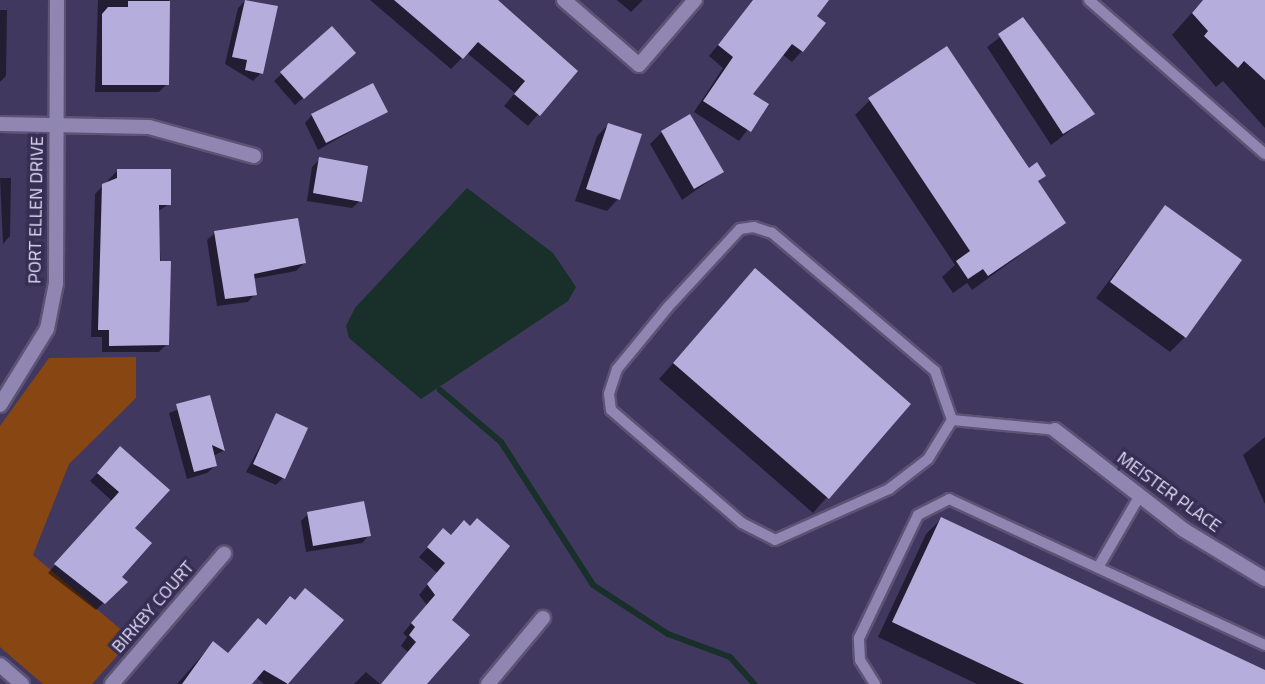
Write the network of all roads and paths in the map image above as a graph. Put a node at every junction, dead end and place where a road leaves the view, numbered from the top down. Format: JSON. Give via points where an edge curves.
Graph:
{"nodes":[{"id":1,"x":57,"y":0,"type":"edge"},
{"id":2,"x":564,"y":0,"type":"edge"},
{"id":3,"x":695,"y":0,"type":"edge"},
{"id":4,"x":1089,"y":0,"type":"edge"},
{"id":5,"x":0,"y":124,"type":"edge"},
{"id":6,"x":56,"y":125,"type":"junction"},
{"id":7,"x":1265,"y":155,"type":"edge"},
{"id":8,"x":254,"y":156,"type":"dead end"},
{"id":9,"x":0,"y":405,"type":"edge"},
{"id":10,"x":952,"y":420,"type":"junction"},
{"id":11,"x":1055,"y":430,"type":"joint"},
{"id":12,"x":1139,"y":497,"type":"junction"},
{"id":13,"x":224,"y":554,"type":"dead end"},
{"id":14,"x":1099,"y":566,"type":"junction"},
{"id":15,"x":1265,"y":579,"type":"edge"},
{"id":16,"x":543,"y":618,"type":"dead end"},
{"id":17,"x":1265,"y":645,"type":"edge"},
{"id":18,"x":0,"y":665,"type":"edge"},
{"id":19,"x":22,"y":684,"type":"edge"},
{"id":20,"x":112,"y":684,"type":"edge"},
{"id":21,"x":488,"y":684,"type":"edge"},
{"id":22,"x":875,"y":684,"type":"edge"}],
"edges":[{"from":1,"to":6,"type":"street","name":"PORT ELLEN DRIVE"},
{"from":2,"to":3,"type":"street","via":[[639,65]]},
{"from":4,"to":7,"type":"lane"},
{"from":5,"to":6,"type":"street"},
{"from":6,"to":8,"type":"street","via":[[149,127]]},
{"from":6,"to":9,"type":"street","name":"PORT ELLEN DRIVE","via":[[54,295],[47,329]]},
{"from":10,"to":10,"type":"lane","via":[[928,458],[889,489],[775,540],[742,523],[611,410],[609,394],[617,369],[668,307],[740,229],[754,227],[772,233],[935,371]]},
{"from":10,"to":11,"type":"lane"},
{"from":11,"to":12,"type":"street","name":"MEISTER PLACE"},
{"from":12,"to":14,"type":"lane"},
{"from":12,"to":15,"type":"street","name":"MEISTER PLACE"},
{"from":13,"to":20,"type":"street","name":"BIRKBY COURT"},
{"from":14,"to":17,"type":"lane"},
{"from":14,"to":22,"type":"lane","via":[[971,504],[949,499],[929,504],[918,515],[859,638],[860,660]]},
{"from":16,"to":21,"type":"street"},
{"from":18,"to":19,"type":"street"}]}
